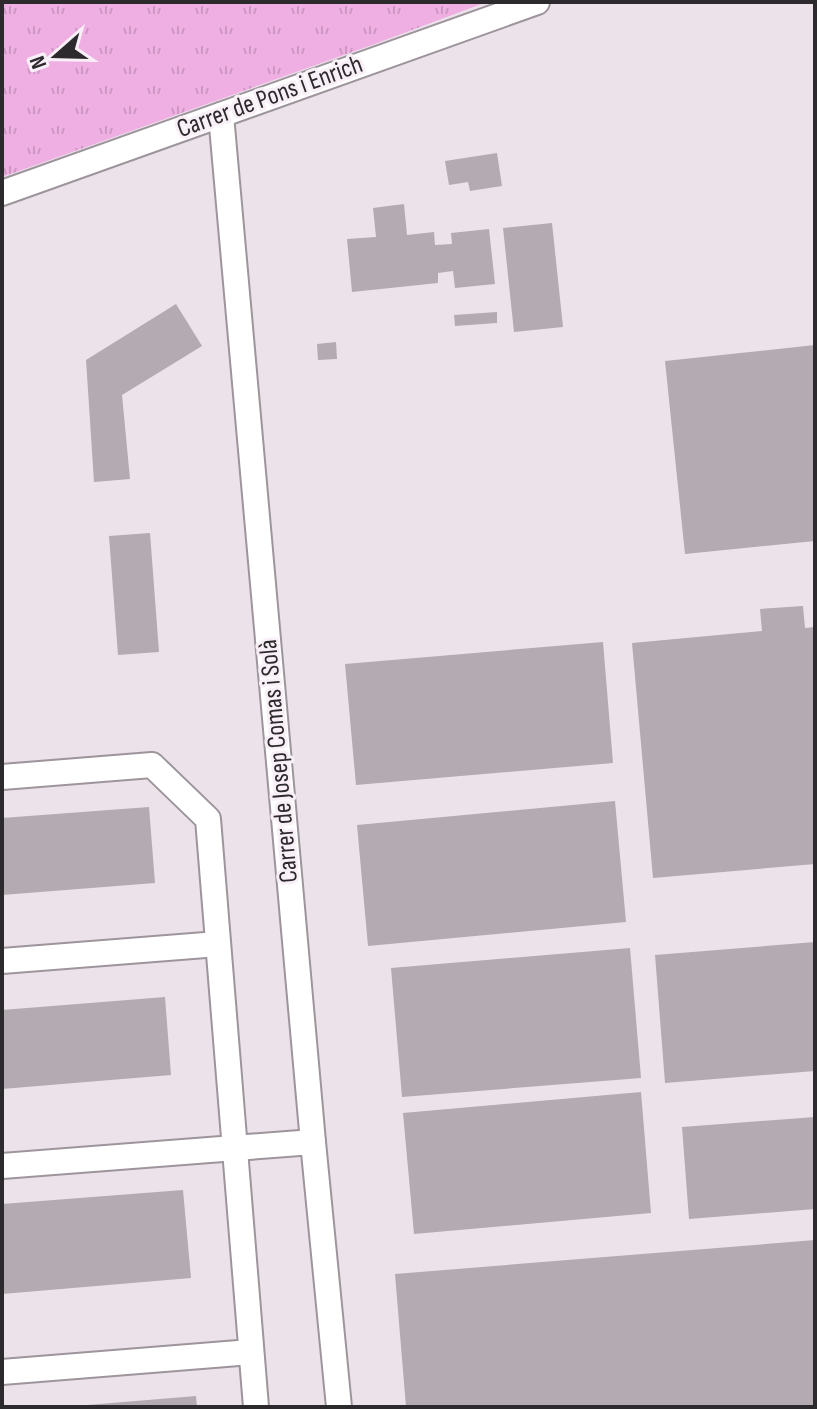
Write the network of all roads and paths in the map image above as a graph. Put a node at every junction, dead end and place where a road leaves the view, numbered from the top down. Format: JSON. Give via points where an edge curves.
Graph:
{"nodes":[{"id":1,"x":537,"y":2,"type":"edge"},
{"id":2,"x":221,"y":115,"type":"junction"},
{"id":3,"x":2,"y":193,"type":"edge"},
{"id":4,"x":2,"y":777,"type":"edge"},
{"id":5,"x":218,"y":944,"type":"junction"},
{"id":6,"x":2,"y":961,"type":"edge"},
{"id":7,"x":313,"y":1142,"type":"junction"},
{"id":8,"x":235,"y":1148,"type":"junction"},
{"id":9,"x":2,"y":1166,"type":"edge"},
{"id":10,"x":251,"y":1352,"type":"junction"},
{"id":11,"x":2,"y":1372,"type":"edge"},
{"id":12,"x":256,"y":1407,"type":"edge"},
{"id":13,"x":339,"y":1407,"type":"edge"}],
"edges":[{"from":1,"to":2,"type":"street","name":"Carrer de Pons i Enrich"},
{"from":2,"to":3,"type":"street","name":"Carrer de Pons i Enrich"},
{"from":2,"to":7,"type":"street","name":"Carrer de Josep Comas i Solà"},
{"from":4,"to":5,"type":"street","via":[[152,765],[208,819]]},
{"from":5,"to":6,"type":"street"},
{"from":5,"to":8,"type":"street"},
{"from":7,"to":8,"type":"street"},
{"from":7,"to":13,"type":"street","name":"Carrer de Josep Comas i Solà"},
{"from":8,"to":9,"type":"street"},
{"from":8,"to":10,"type":"street"},
{"from":10,"to":11,"type":"street"},
{"from":10,"to":12,"type":"street"}]}
